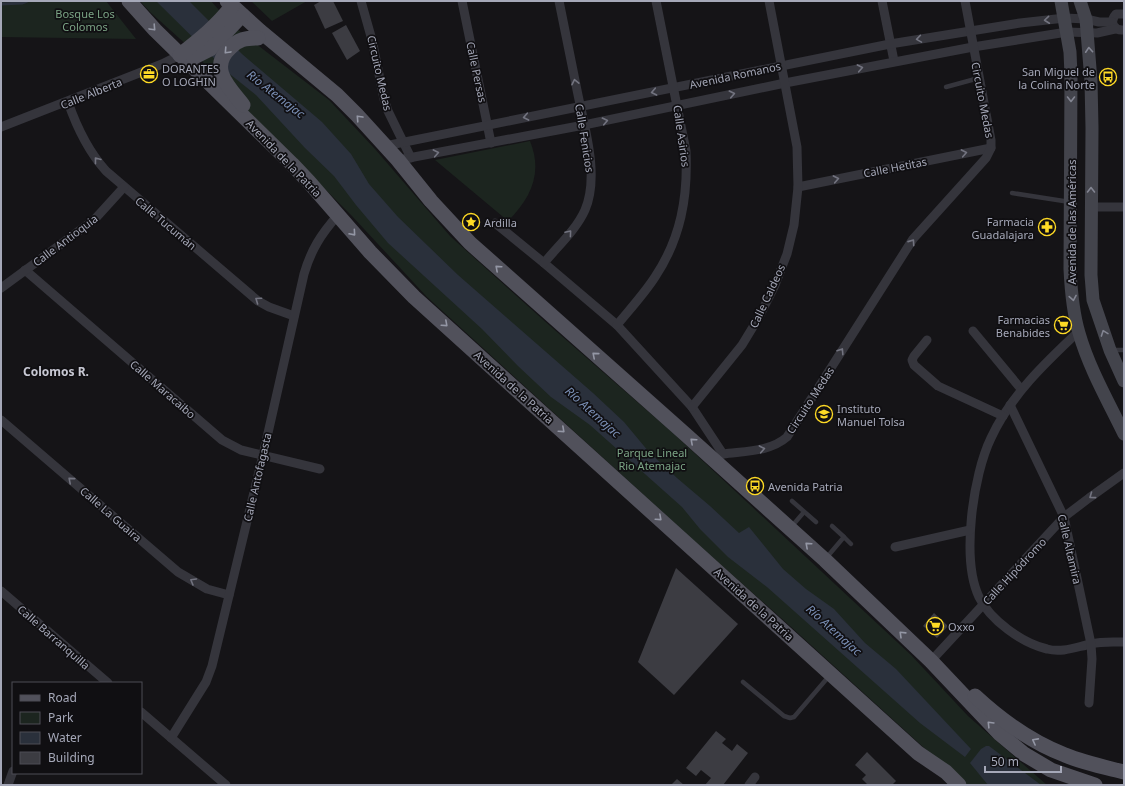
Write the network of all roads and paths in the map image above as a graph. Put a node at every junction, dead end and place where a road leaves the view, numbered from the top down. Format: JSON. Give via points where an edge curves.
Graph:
{"nodes":[{"id":1,"x":128,"y":1,"type":"edge"},
{"id":2,"x":361,"y":1,"type":"edge"},
{"id":3,"x":462,"y":1,"type":"edge"},
{"id":4,"x":558,"y":1,"type":"edge"},
{"id":5,"x":656,"y":1,"type":"edge"},
{"id":6,"x":769,"y":1,"type":"edge"},
{"id":7,"x":882,"y":1,"type":"edge"},
{"id":8,"x":965,"y":1,"type":"edge"},
{"id":9,"x":1061,"y":1,"type":"edge"},
{"id":10,"x":1080,"y":1,"type":"edge"},
{"id":11,"x":232,"y":13,"type":"edge"},
{"id":12,"x":1124,"y":14,"type":"edge"},
{"id":13,"x":1065,"y":18,"type":"junction"},
{"id":14,"x":1086,"y":19,"type":"junction"},
{"id":15,"x":1117,"y":27,"type":"edge"},
{"id":16,"x":970,"y":31,"type":"junction"},
{"id":17,"x":1067,"y":32,"type":"junction"},
{"id":18,"x":1088,"y":33,"type":"junction"},
{"id":19,"x":258,"y":38,"type":"junction"},
{"id":20,"x":890,"y":44,"type":"junction"},
{"id":21,"x":972,"y":47,"type":"junction"},
{"id":22,"x":188,"y":53,"type":"junction"},
{"id":23,"x":894,"y":61,"type":"junction"},
{"id":24,"x":782,"y":65,"type":"junction"},
{"id":25,"x":979,"y":78,"type":"junction"},
{"id":26,"x":322,"y":82,"type":"junction"},
{"id":27,"x":785,"y":83,"type":"junction"},
{"id":28,"x":946,"y":86,"type":"dead end"},
{"id":29,"x":674,"y":88,"type":"junction"},
{"id":30,"x":68,"y":102,"type":"junction"},
{"id":31,"x":580,"y":106,"type":"junction"},
{"id":32,"x":678,"y":106,"type":"junction"},
{"id":33,"x":488,"y":125,"type":"junction"},
{"id":34,"x":584,"y":125,"type":"junction"},
{"id":35,"x":1,"y":128,"type":"edge"},
{"id":36,"x":270,"y":142,"type":"junction"},
{"id":37,"x":404,"y":142,"type":"junction"},
{"id":38,"x":491,"y":143,"type":"junction"},
{"id":39,"x":385,"y":146,"type":"junction"},
{"id":40,"x":991,"y":148,"type":"junction"},
{"id":41,"x":405,"y":159,"type":"junction"},
{"id":42,"x":798,"y":186,"type":"junction"},
{"id":43,"x":124,"y":187,"type":"junction"},
{"id":44,"x":1012,"y":193,"type":"dead end"},
{"id":45,"x":1071,"y":202,"type":"junction"},
{"id":46,"x":1091,"y":207,"type":"junction"},
{"id":47,"x":1124,"y":207,"type":"edge"},
{"id":48,"x":338,"y":215,"type":"junction"},
{"id":49,"x":495,"y":223,"type":"dead end"},
{"id":50,"x":544,"y":263,"type":"junction"},
{"id":51,"x":25,"y":270,"type":"junction"},
{"id":52,"x":1,"y":288,"type":"edge"},
{"id":53,"x":294,"y":316,"type":"junction"},
{"id":54,"x":617,"y":325,"type":"junction"},
{"id":55,"x":973,"y":331,"type":"dead end"},
{"id":56,"x":1078,"y":331,"type":"junction"},
{"id":57,"x":927,"y":340,"type":"dead end"},
{"id":58,"x":1110,"y":350,"type":"junction"},
{"id":59,"x":1124,"y":350,"type":"edge"},
{"id":60,"x":1124,"y":382,"type":"edge"},
{"id":61,"x":1021,"y":389,"type":"junction"},
{"id":62,"x":1010,"y":405,"type":"junction"},
{"id":63,"x":692,"y":407,"type":"junction"},
{"id":64,"x":1003,"y":416,"type":"junction"},
{"id":65,"x":1,"y":420,"type":"edge"},
{"id":66,"x":1124,"y":434,"type":"edge"},
{"id":67,"x":263,"y":455,"type":"junction"},
{"id":68,"x":722,"y":460,"type":"junction"},
{"id":69,"x":320,"y":469,"type":"dead end"},
{"id":70,"x":1124,"y":473,"type":"edge"},
{"id":71,"x":792,"y":501,"type":"dead end"},
{"id":72,"x":804,"y":512,"type":"junction"},
{"id":73,"x":1064,"y":517,"type":"junction"},
{"id":74,"x":816,"y":522,"type":"dead end"},
{"id":75,"x":832,"y":526,"type":"dead end"},
{"id":76,"x":789,"y":529,"type":"junction"},
{"id":77,"x":970,"y":530,"type":"junction"},
{"id":78,"x":844,"y":537,"type":"junction"},
{"id":79,"x":851,"y":544,"type":"dead end"},
{"id":80,"x":895,"y":547,"type":"dead end"},
{"id":81,"x":824,"y":560,"type":"junction"},
{"id":82,"x":1,"y":591,"type":"edge"},
{"id":83,"x":229,"y":595,"type":"junction"},
{"id":84,"x":983,"y":605,"type":"junction"},
{"id":85,"x":1124,"y":642,"type":"edge"},
{"id":86,"x":1091,"y":644,"type":"junction"},
{"id":87,"x":931,"y":661,"type":"junction"},
{"id":88,"x":831,"y":674,"type":"junction"},
{"id":89,"x":107,"y":682,"type":"edge"},
{"id":90,"x":743,"y":682,"type":"dead end"},
{"id":91,"x":1089,"y":703,"type":"dead end"},
{"id":92,"x":142,"y":713,"type":"edge"},
{"id":93,"x":171,"y":738,"type":"junction"},
{"id":94,"x":918,"y":753,"type":"junction"},
{"id":95,"x":1124,"y":772,"type":"edge"},
{"id":96,"x":12,"y":774,"type":"edge"},
{"id":97,"x":755,"y":777,"type":"dead end"},
{"id":98,"x":8,"y":785,"type":"edge"},
{"id":99,"x":226,"y":785,"type":"edge"},
{"id":100,"x":749,"y":785,"type":"edge"},
{"id":101,"x":944,"y":785,"type":"edge"},
{"id":102,"x":959,"y":785,"type":"edge"},
{"id":103,"x":1095,"y":785,"type":"edge"}],
"edges":[{"from":1,"to":22,"type":"main road","name":"Avenida de la Patria","one_way":true,"via":[[155,30]]},
{"from":2,"to":37,"type":"street","name":"Circuito Medas","via":[[371,33],[384,99]]},
{"from":3,"to":33,"type":"street","name":"Calle Persas"},
{"from":31,"to":4,"type":"street","name":"Calle Fenicios","one_way":true},
{"from":5,"to":29,"type":"street","name":"Calle Asirios"},
{"from":6,"to":24,"type":"street","name":"Calle Caldeos"},
{"from":7,"to":20,"type":"street"},
{"from":8,"to":16,"type":"street","name":"Circuito Medas"},
{"from":9,"to":13,"type":"main road","name":"Avenida de las Américas"},
{"from":10,"to":14,"type":"main road","name":"Avenida de las Américas"},
{"from":11,"to":19,"type":"main road"},
{"from":11,"to":22,"type":"main road","via":[[210,48]]},
{"from":11,"to":26,"type":"main road"},
{"from":12,"to":15,"type":"street","via":[[1114,16]]},
{"from":13,"to":14,"type":"street","name":"Avenida Romanos"},
{"from":13,"to":16,"type":"street","name":"Avenida Romanos","one_way":true},
{"from":13,"to":17,"type":"main road","name":"Avenida de las Américas"},
{"from":14,"to":15,"type":"street","name":"Avenida Romanos"},
{"from":14,"to":18,"type":"main road","name":"Avenida de las Américas"},
{"from":15,"to":18,"type":"street","name":"Avenida Romanos"},
{"from":16,"to":20,"type":"street","name":"Avenida Romanos","one_way":true},
{"from":16,"to":21,"type":"street","name":"Circuito Medas"},
{"from":17,"to":18,"type":"street","name":"Avenida Romanos"},
{"from":17,"to":21,"type":"street","name":"Avenida Romanos"},
{"from":17,"to":45,"type":"main road","name":"Avenida de las Américas","one_way":true,"via":[[1071,75]]},
{"from":46,"to":18,"type":"main road","name":"Avenida de las Américas","one_way":true,"via":[[1092,128]]},
{"from":19,"to":26,"type":"main road","via":[[296,70]]},
{"from":19,"to":36,"type":"main road","one_way":true,"via":[[239,40],[233,45],[222,56],[221,74]]},
{"from":20,"to":23,"type":"street"},
{"from":20,"to":24,"type":"street","name":"Avenida Romanos"},
{"from":21,"to":23,"type":"street","name":"Avenida Romanos"},
{"from":21,"to":25,"type":"street","name":"Circuito Medas"},
{"from":22,"to":30,"type":"street","name":"Calle Alberta"},
{"from":22,"to":36,"type":"main road","name":"Avenida de la Patria"},
{"from":27,"to":23,"type":"street","name":"Avenida Romanos","one_way":true},
{"from":24,"to":27,"type":"street","name":"Calle Caldeos"},
{"from":24,"to":29,"type":"street","name":"Avenida Romanos"},
{"from":25,"to":28,"type":"lane"},
{"from":25,"to":40,"type":"street","name":"Circuito Medas"},
{"from":39,"to":26,"type":"main road","one_way":true},
{"from":32,"to":27,"type":"street","name":"Avenida Romanos","one_way":true},
{"from":27,"to":42,"type":"street","name":"Calle Caldeos","via":[[797,147]]},
{"from":29,"to":31,"type":"street","name":"Avenida Romanos","one_way":true},
{"from":29,"to":32,"type":"street","name":"Calle Asirios"},
{"from":30,"to":35,"type":"street","name":"Calle Alberta"},
{"from":43,"to":30,"type":"street","name":"Calle Tucumán","one_way":true,"via":[[106,171],[91,152],[77,128]]},
{"from":31,"to":33,"type":"street","name":"Avenida Romanos","one_way":true},
{"from":31,"to":34,"type":"street","name":"Calle Fenicios"},
{"from":34,"to":32,"type":"street","name":"Avenida Romanos","one_way":true},
{"from":32,"to":54,"type":"street","name":"Calle Asirios","via":[[686,151],[687,177],[680,222],[672,245],[655,277]]},
{"from":33,"to":37,"type":"street","name":"Avenida Romanos"},
{"from":33,"to":38,"type":"street","name":"Calle Persas"},
{"from":34,"to":38,"type":"street","name":"Avenida Romanos"},
{"from":50,"to":34,"type":"street","name":"Calle Fenicios","one_way":true,"via":[[575,226],[589,199],[590,164]]},
{"from":36,"to":48,"type":"main road","name":"Avenida de la Patria"},
{"from":37,"to":39,"type":"street","name":"Avenida Romanos"},
{"from":37,"to":41,"type":"street","name":"Circuito Medas"},
{"from":41,"to":38,"type":"street","name":"Avenida Romanos","one_way":true},
{"from":39,"to":41,"type":"main road"},
{"from":42,"to":40,"type":"street","name":"Calle Hetitas","one_way":true},
{"from":68,"to":40,"type":"street","name":"Circuito Medas","one_way":true,"via":[[771,447],[787,437],[913,239],[986,158]]},
{"from":68,"to":41,"type":"main road","one_way":true,"via":[[470,243],[431,201]]},
{"from":42,"to":63,"type":"street","name":"Calle Caldeos","via":[[794,225],[787,254],[769,298],[742,345]]},
{"from":43,"to":51,"type":"street","name":"Calle Antioquia","via":[[94,220]]},
{"from":53,"to":43,"type":"street","name":"Calle Tucumán","one_way":true,"via":[[258,301]]},
{"from":44,"to":45,"type":"lane"},
{"from":45,"to":56,"type":"main road","name":"Avenida de las Américas","one_way":true,"via":[[1071,283]]},
{"from":46,"to":47,"type":"street"},
{"from":58,"to":46,"type":"main road","name":"Avenida de las Américas","one_way":true,"via":[[1093,300]]},
{"from":48,"to":53,"type":"street","name":"Calle Antofagasta","via":[[316,242],[308,258]]},
{"from":48,"to":88,"type":"main road","name":"Avenida de la Patria","one_way":true,"via":[[414,296]]},
{"from":49,"to":50,"type":"street"},
{"from":50,"to":54,"type":"street"},
{"from":51,"to":52,"type":"street","name":"Calle Antioquia"},
{"from":51,"to":67,"type":"street","name":"Calle Maracaibo","via":[[222,440],[241,450]]},
{"from":53,"to":67,"type":"street","name":"Calle Antofagasta"},
{"from":54,"to":63,"type":"street"},
{"from":55,"to":61,"type":"street"},
{"from":56,"to":61,"type":"street"},
{"from":56,"to":66,"type":"main road","name":"Avenida de las Américas","via":[[1094,373]]},
{"from":57,"to":64,"type":"street","via":[[914,356],[914,365],[938,386]]},
{"from":58,"to":59,"type":"lane"},
{"from":58,"to":60,"type":"main road","name":"Avenida de las Américas"},
{"from":61,"to":62,"type":"street"},
{"from":62,"to":64,"type":"street"},
{"from":62,"to":73,"type":"street","name":"Calle Altamira"},
{"from":63,"to":68,"type":"street"},
{"from":64,"to":77,"type":"street","via":[[990,438],[983,458],[975,489]]},
{"from":83,"to":65,"type":"street","name":"Calle La Guaira","one_way":true,"via":[[207,590],[178,572]]},
{"from":67,"to":69,"type":"street","name":"Calle Maracaibo"},
{"from":67,"to":83,"type":"street","name":"Calle Antofagasta"},
{"from":68,"to":76,"type":"main road"},
{"from":70,"to":73,"type":"street","name":"Calle Hipódromo","one_way":true},
{"from":71,"to":72,"type":"lane"},
{"from":72,"to":74,"type":"lane"},
{"from":72,"to":76,"type":"lane"},
{"from":73,"to":84,"type":"street","name":"Calle Hipódromo"},
{"from":73,"to":86,"type":"street","name":"Calle Altamira"},
{"from":75,"to":78,"type":"lane"},
{"from":81,"to":76,"type":"main road","one_way":true},
{"from":77,"to":80,"type":"street"},
{"from":77,"to":84,"type":"street","via":[[974,584]]},
{"from":78,"to":79,"type":"lane"},
{"from":78,"to":81,"type":"lane"},
{"from":87,"to":81,"type":"main road","one_way":true},
{"from":82,"to":89,"type":"street","name":"Calle Barranquilla"},
{"from":83,"to":93,"type":"street","name":"Calle Antofagasta","via":[[209,674]]},
{"from":84,"to":86,"type":"street","via":[[1013,634],[1031,644],[1048,650],[1063,651]]},
{"from":84,"to":87,"type":"street","name":"Calle Hipódromo"},
{"from":85,"to":86,"type":"street"},
{"from":86,"to":91,"type":"street","name":"Calle Altamira"},
{"from":95,"to":87,"type":"main road","one_way":true,"via":[[1065,756],[1026,736]]},
{"from":103,"to":87,"type":"main road","one_way":true,"via":[[1051,770],[1013,745]]},
{"from":88,"to":90,"type":"lane","via":[[794,717],[790,718],[784,716]]},
{"from":88,"to":94,"type":"main road","name":"Avenida de la Patria"},
{"from":92,"to":93,"type":"street"},
{"from":93,"to":99,"type":"street"},
{"from":94,"to":101,"type":"main road","name":"Avenida de la Patria"},
{"from":94,"to":102,"type":"main road","name":"Avenida de la Patria","via":[[946,772]]},
{"from":96,"to":98,"type":"street"},
{"from":97,"to":100,"type":"street"}]}
